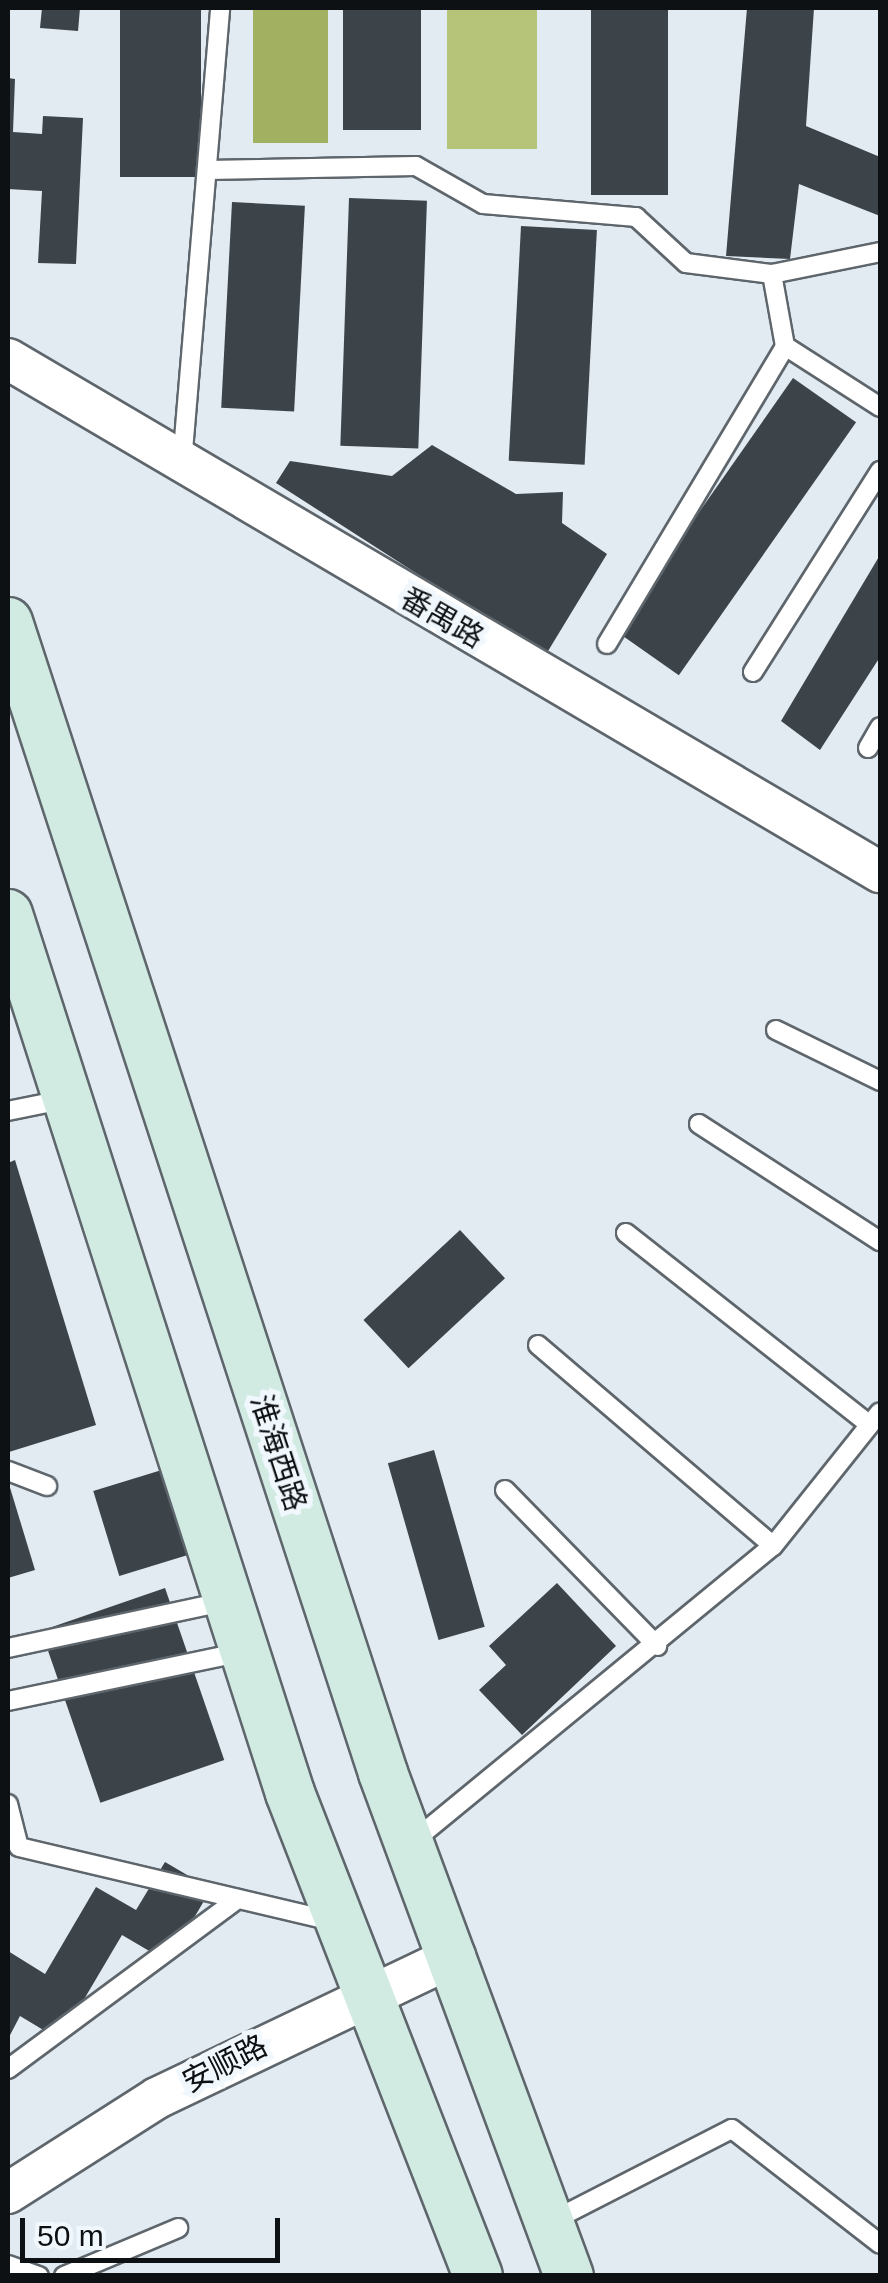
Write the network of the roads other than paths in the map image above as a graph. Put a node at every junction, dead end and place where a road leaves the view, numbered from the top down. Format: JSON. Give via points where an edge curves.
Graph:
{"nodes":[{"id":1,"x":220,"y":8,"type":"edge"},
{"id":2,"x":208,"y":170,"type":"junction"},
{"id":3,"x":880,"y":252,"type":"edge"},
{"id":4,"x":772,"y":274,"type":"junction"},
{"id":5,"x":785,"y":346,"type":"junction"},
{"id":6,"x":8,"y":359,"type":"edge"},
{"id":7,"x":880,"y":407,"type":"edge"},
{"id":8,"x":182,"y":464,"type":"junction"},
{"id":9,"x":880,"y":471,"type":"edge"},
{"id":10,"x":8,"y":622,"type":"edge"},
{"id":11,"x":607,"y":644,"type":"dead end"},
{"id":12,"x":752,"y":672,"type":"dead end"},
{"id":13,"x":880,"y":727,"type":"edge"},
{"id":14,"x":868,"y":748,"type":"dead end"},
{"id":15,"x":880,"y":872,"type":"edge"},
{"id":16,"x":8,"y":914,"type":"edge"},
{"id":17,"x":776,"y":1030,"type":"dead end"},
{"id":18,"x":880,"y":1081,"type":"edge"},
{"id":19,"x":67,"y":1099,"type":"junction"},
{"id":20,"x":8,"y":1112,"type":"edge"},
{"id":21,"x":700,"y":1124,"type":"dead end"},
{"id":22,"x":626,"y":1233,"type":"dead end"},
{"id":23,"x":880,"y":1241,"type":"edge"},
{"id":24,"x":538,"y":1344,"type":"dead end"},
{"id":25,"x":875,"y":1419,"type":"edge"},
{"id":26,"x":8,"y":1471,"type":"edge"},
{"id":27,"x":47,"y":1486,"type":"dead end"},
{"id":28,"x":505,"y":1490,"type":"dead end"},
{"id":29,"x":773,"y":1546,"type":"junction"},
{"id":30,"x":228,"y":1601,"type":"junction"},
{"id":31,"x":657,"y":1646,"type":"junction"},
{"id":32,"x":8,"y":1648,"type":"edge"},
{"id":33,"x":244,"y":1651,"type":"junction"},
{"id":34,"x":8,"y":1701,"type":"edge"},
{"id":35,"x":8,"y":1804,"type":"edge"},
{"id":36,"x":411,"y":1843,"type":"junction"},
{"id":37,"x":238,"y":1899,"type":"junction"},
{"id":38,"x":341,"y":1923,"type":"junction"},
{"id":39,"x":455,"y":1956,"type":"junction"},
{"id":40,"x":368,"y":1991,"type":"junction"},
{"id":41,"x":8,"y":2069,"type":"edge"},
{"id":42,"x":8,"y":2194,"type":"edge"},
{"id":43,"x":550,"y":2222,"type":"junction"},
{"id":44,"x":178,"y":2228,"type":"dead end"},
{"id":45,"x":880,"y":2244,"type":"edge"},
{"id":46,"x":8,"y":2264,"type":"edge"},
{"id":47,"x":39,"y":2276,"type":"edge"},
{"id":48,"x":64,"y":2276,"type":"edge"},
{"id":49,"x":478,"y":2276,"type":"edge"},
{"id":50,"x":568,"y":2276,"type":"edge"}],
"edges":[{"from":1,"to":2,"type":"lane"},
{"from":2,"to":4,"type":"lane","via":[[416,166],[483,204],[636,217],[686,264]]},
{"from":2,"to":8,"type":"lane"},
{"from":3,"to":4,"type":"lane"},
{"from":4,"to":5,"type":"lane"},
{"from":5,"to":7,"type":"lane"},
{"from":5,"to":11,"type":"lane"},
{"from":6,"to":8,"type":"street","name":"番禺路"},
{"from":8,"to":15,"type":"street","name":"番禺路"},
{"from":9,"to":12,"type":"lane"},
{"from":10,"to":36,"type":"main road","name":"淮海西路"},
{"from":13,"to":14,"type":"lane"},
{"from":16,"to":19,"type":"main road"},
{"from":17,"to":18,"type":"lane"},
{"from":19,"to":20,"type":"lane"},
{"from":19,"to":30,"type":"main road"},
{"from":21,"to":23,"type":"lane"},
{"from":22,"to":25,"type":"lane"},
{"from":24,"to":29,"type":"lane"},
{"from":25,"to":29,"type":"lane"},
{"from":26,"to":27,"type":"lane"},
{"from":28,"to":31,"type":"lane"},
{"from":29,"to":31,"type":"lane"},
{"from":30,"to":32,"type":"lane"},
{"from":30,"to":33,"type":"main road"},
{"from":31,"to":36,"type":"lane"},
{"from":33,"to":34,"type":"lane"},
{"from":33,"to":38,"type":"main road"},
{"from":35,"to":37,"type":"lane","via":[[19,1847]]},
{"from":36,"to":39,"type":"main road","name":"淮海西路"},
{"from":37,"to":38,"type":"lane"},
{"from":37,"to":41,"type":"lane"},
{"from":38,"to":40,"type":"main road"},
{"from":39,"to":40,"type":"street","name":"安顺路"},
{"from":39,"to":43,"type":"main road","name":"淮海西路"},
{"from":40,"to":42,"type":"street","name":"安顺路","via":[[158,2098]]},
{"from":40,"to":49,"type":"main road"},
{"from":43,"to":45,"type":"lane","via":[[732,2129]]},
{"from":43,"to":50,"type":"main road","name":"淮海西路"},
{"from":44,"to":48,"type":"lane"},
{"from":46,"to":47,"type":"lane"}]}
